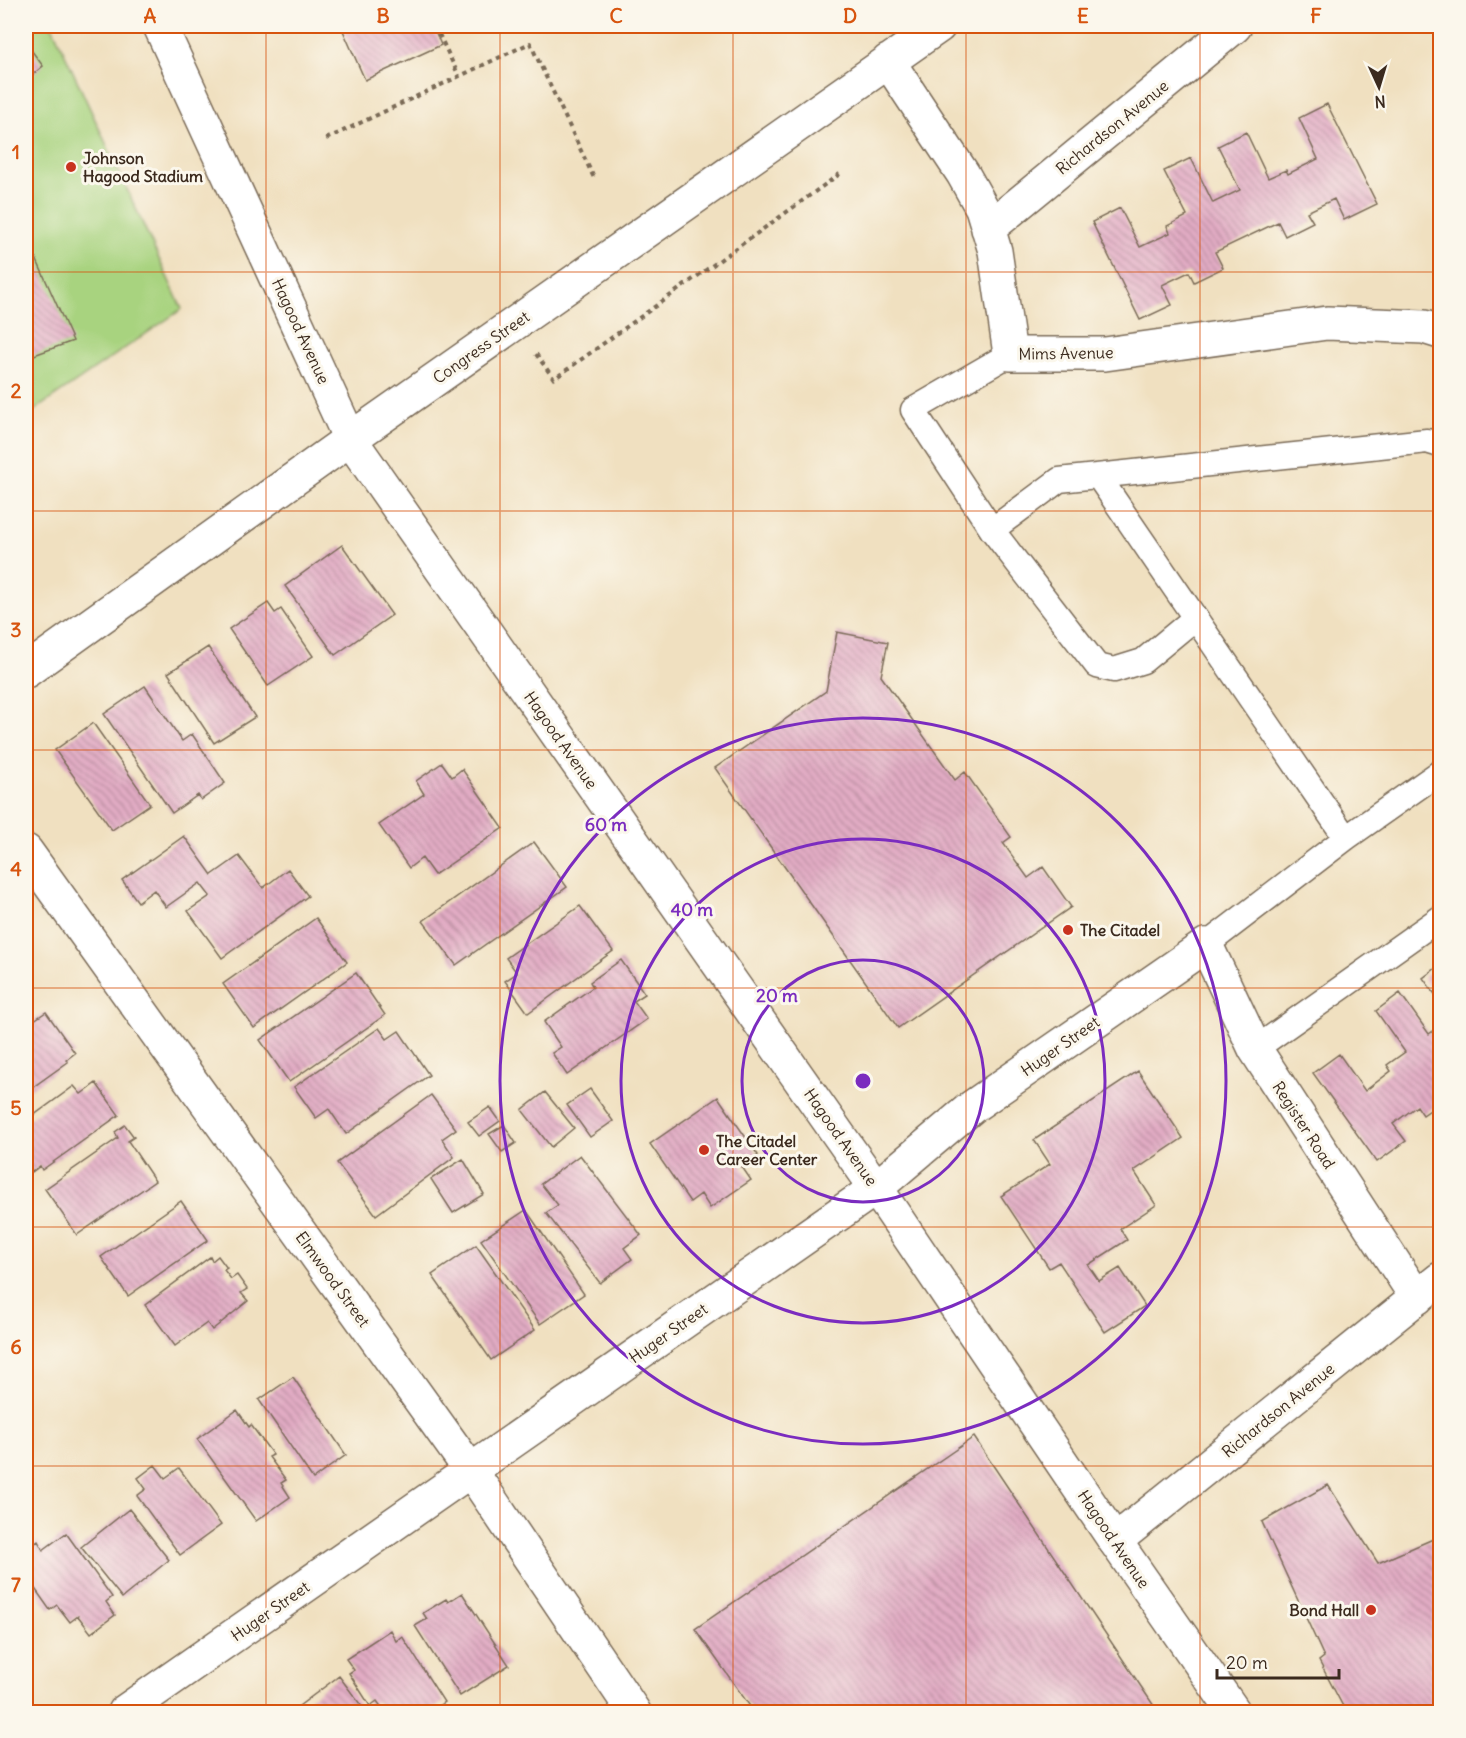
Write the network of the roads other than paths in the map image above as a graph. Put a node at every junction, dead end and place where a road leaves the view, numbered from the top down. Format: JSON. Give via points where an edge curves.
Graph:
{"nodes":[{"id":1,"x":160,"y":26,"type":"edge"},
{"id":2,"x":939,"y":26,"type":"edge"},
{"id":3,"x":1235,"y":26,"type":"edge"},
{"id":4,"x":888,"y":61,"type":"junction"},
{"id":5,"x":988,"y":229,"type":"junction"},
{"id":6,"x":1440,"y":332,"type":"edge"},
{"id":7,"x":1010,"y":354,"type":"junction"},
{"id":8,"x":350,"y":439,"type":"junction"},
{"id":9,"x":1440,"y":445,"type":"edge"},
{"id":10,"x":1098,"y":476,"type":"junction"},
{"id":11,"x":992,"y":530,"type":"junction"},
{"id":12,"x":1195,"y":618,"type":"junction"},
{"id":13,"x":26,"y":671,"type":"edge"},
{"id":14,"x":1440,"y":772,"type":"edge"},
{"id":15,"x":1346,"y":838,"type":"junction"},
{"id":16,"x":26,"y":851,"type":"edge"},
{"id":17,"x":1440,"y":918,"type":"edge"},
{"id":18,"x":1206,"y":945,"type":"junction"},
{"id":19,"x":1255,"y":1049,"type":"junction"},
{"id":20,"x":876,"y":1188,"type":"junction"},
{"id":21,"x":1429,"y":1288,"type":"edge"},
{"id":22,"x":471,"y":1472,"type":"junction"},
{"id":23,"x":1115,"y":1541,"type":"junction"},
{"id":24,"x":124,"y":1713,"type":"edge"},
{"id":25,"x":634,"y":1713,"type":"edge"},
{"id":26,"x":1234,"y":1713,"type":"edge"}],
"edges":[{"from":1,"to":8,"type":"street","name":"Hagood Avenue"},
{"from":2,"to":4,"type":"street","name":"Congress Street"},
{"from":3,"to":5,"type":"street","name":"Richardson Avenue"},
{"from":4,"to":5,"type":"street","name":"Mims Avenue","via":[[963,174]]},
{"from":4,"to":8,"type":"street","name":"Congress Street"},
{"from":5,"to":7,"type":"street","name":"Mims Avenue","via":[[995,251]]},
{"from":6,"to":7,"type":"street","name":"Mims Avenue","via":[[1424,327],[1327,323],[1105,354]]},
{"from":7,"to":11,"type":"lane","via":[[913,410]]},
{"from":8,"to":13,"type":"street","name":"Congress Street"},
{"from":8,"to":20,"type":"street","name":"Hagood Avenue"},
{"from":9,"to":10,"type":"lane","via":[[1427,441]]},
{"from":10,"to":11,"type":"lane","via":[[1059,480]]},
{"from":10,"to":12,"type":"lane"},
{"from":11,"to":12,"type":"lane","via":[[1097,666],[1114,670],[1143,662]]},
{"from":12,"to":15,"type":"lane"},
{"from":14,"to":15,"type":"lane"},
{"from":15,"to":18,"type":"lane"},
{"from":16,"to":22,"type":"street","name":"Elmwood Street"},
{"from":17,"to":19,"type":"lane"},
{"from":18,"to":19,"type":"street","name":"Register Road"},
{"from":18,"to":20,"type":"street","name":"Huger Street","via":[[972,1107]]},
{"from":19,"to":21,"type":"street","name":"Register Road"},
{"from":20,"to":22,"type":"street","name":"Huger Street"},
{"from":20,"to":23,"type":"street","name":"Hagood Avenue"},
{"from":21,"to":23,"type":"street","name":"Richardson Avenue"},
{"from":22,"to":24,"type":"street","name":"Huger Street"},
{"from":22,"to":25,"type":"street","name":"Elmwood Street"},
{"from":23,"to":26,"type":"street","name":"Hagood Avenue"}]}
